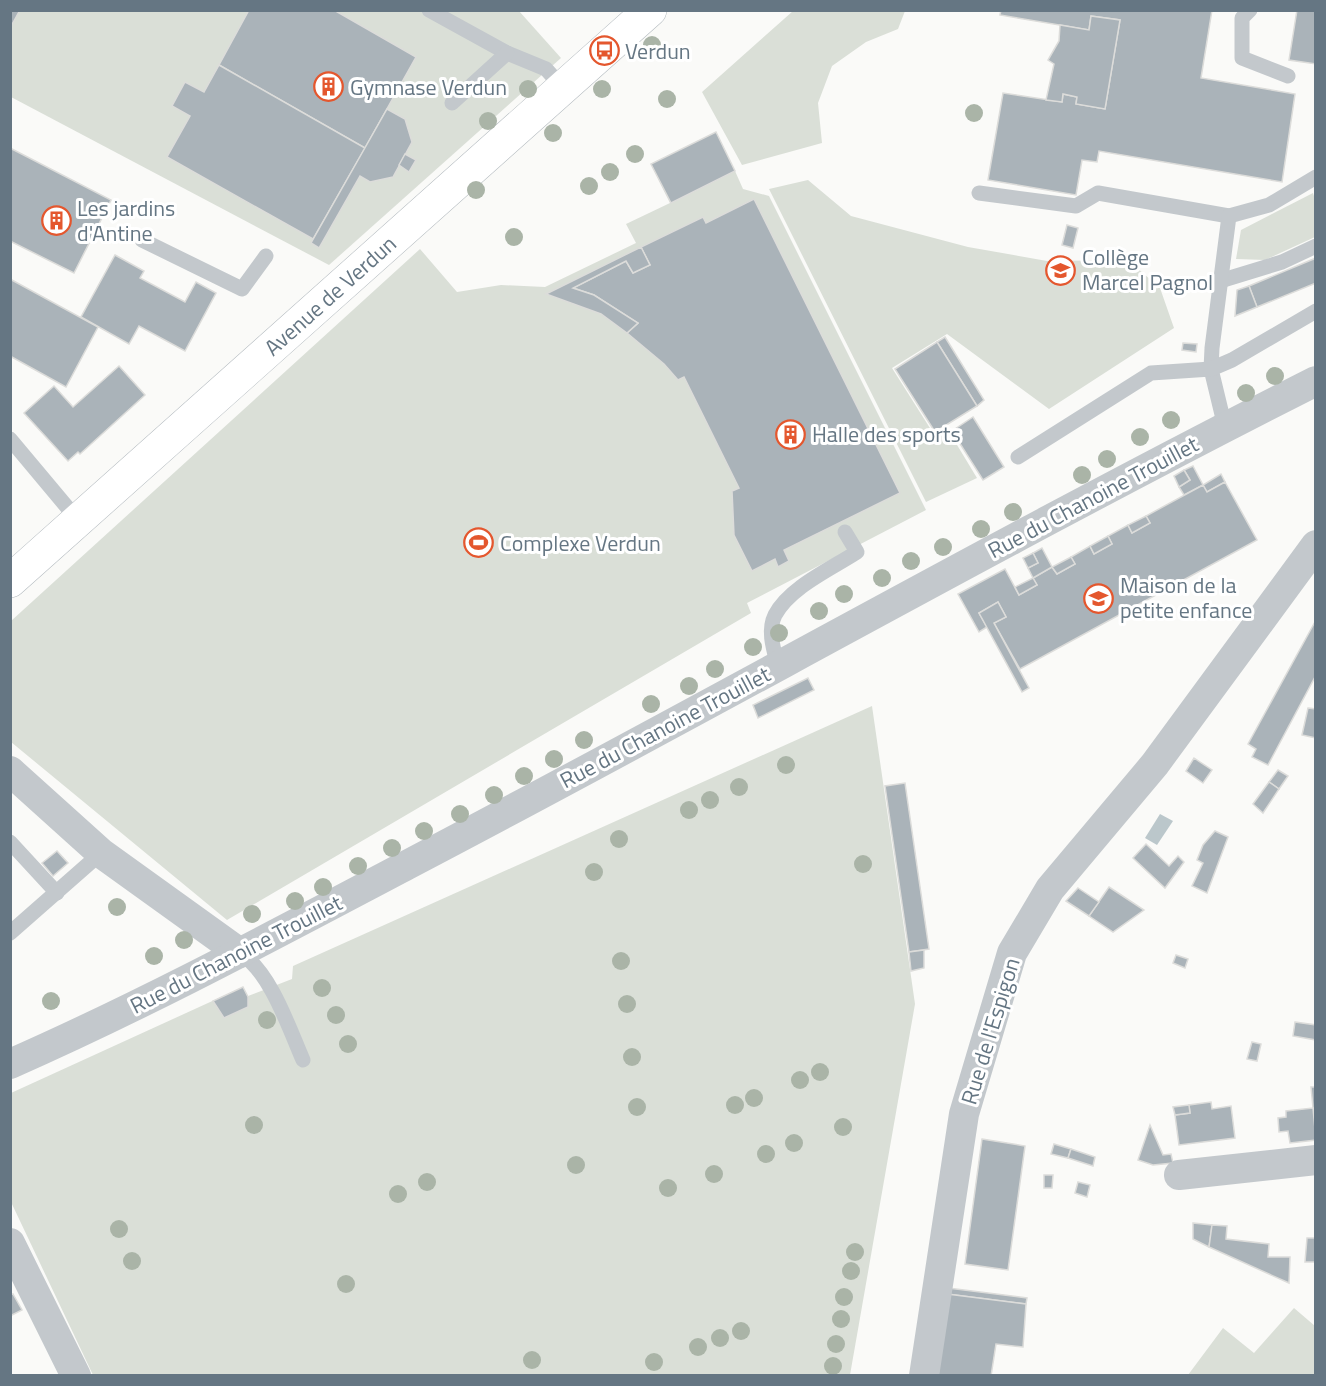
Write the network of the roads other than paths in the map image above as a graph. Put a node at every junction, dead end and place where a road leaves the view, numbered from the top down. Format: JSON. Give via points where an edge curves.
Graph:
{"nodes":[{"id":1,"x":429,"y":10,"type":"edge"},
{"id":2,"x":650,"y":10,"type":"edge"},
{"id":3,"x":1250,"y":10,"type":"edge"},
{"id":4,"x":507,"y":53,"type":"junction"},
{"id":5,"x":1288,"y":76,"type":"dead end"},
{"id":6,"x":563,"y":88,"type":"junction"},
{"id":7,"x":452,"y":103,"type":"dead end"},
{"id":8,"x":1316,"y":177,"type":"edge"},
{"id":9,"x":979,"y":193,"type":"dead end"},
{"id":10,"x":1229,"y":216,"type":"junction"},
{"id":11,"x":142,"y":240,"type":"dead end"},
{"id":12,"x":1316,"y":246,"type":"edge"},
{"id":13,"x":266,"y":256,"type":"dead end"},
{"id":14,"x":1220,"y":281,"type":"junction"},
{"id":15,"x":1316,"y":311,"type":"edge"},
{"id":16,"x":1211,"y":369,"type":"junction"},
{"id":17,"x":1316,"y":381,"type":"edge"},
{"id":18,"x":1225,"y":427,"type":"junction"},
{"id":19,"x":11,"y":440,"type":"edge"},
{"id":20,"x":1018,"y":457,"type":"dead end"},
{"id":21,"x":77,"y":519,"type":"junction"},
{"id":22,"x":845,"y":532,"type":"dead end"},
{"id":23,"x":1310,"y":563,"type":"edge"},
{"id":24,"x":10,"y":581,"type":"edge"},
{"id":25,"x":778,"y":666,"type":"junction"},
{"id":26,"x":10,"y":771,"type":"edge"},
{"id":27,"x":10,"y":842,"type":"edge"},
{"id":28,"x":101,"y":853,"type":"junction"},
{"id":29,"x":57,"y":893,"type":"junction"},
{"id":30,"x":10,"y":933,"type":"edge"},
{"id":31,"x":240,"y":953,"type":"junction"},
{"id":32,"x":303,"y":1060,"type":"dead end"},
{"id":33,"x":10,"y":1064,"type":"edge"},
{"id":34,"x":1316,"y":1160,"type":"edge"},
{"id":35,"x":1179,"y":1175,"type":"dead end"},
{"id":36,"x":10,"y":1243,"type":"edge"},
{"id":37,"x":76,"y":1376,"type":"edge"},
{"id":38,"x":924,"y":1376,"type":"edge"}],
"edges":[{"from":1,"to":4,"type":"lane"},
{"from":2,"to":6,"type":"main road","name":"Avenue de Verdun"},
{"from":3,"to":5,"type":"lane","via":[[1242,18],[1242,58]]},
{"from":4,"to":6,"type":"lane","via":[[546,69]]},
{"from":4,"to":7,"type":"lane"},
{"from":6,"to":21,"type":"main road","name":"Avenue de Verdun"},
{"from":8,"to":10,"type":"lane","via":[[1269,205]]},
{"from":9,"to":10,"type":"lane","via":[[1076,206],[1098,193]]},
{"from":10,"to":14,"type":"lane"},
{"from":11,"to":13,"type":"lane","via":[[242,289]]},
{"from":12,"to":14,"type":"lane","via":[[1282,262]]},
{"from":14,"to":16,"type":"lane"},
{"from":15,"to":16,"type":"lane"},
{"from":16,"to":18,"type":"lane"},
{"from":16,"to":20,"type":"lane","via":[[1151,373]]},
{"from":17,"to":18,"type":"street","name":"Rue du Chanoine Trouillet"},
{"from":18,"to":25,"type":"street","name":"Rue du Chanoine Trouillet"},
{"from":19,"to":21,"type":"lane"},
{"from":21,"to":24,"type":"main road","name":"Avenue de Verdun"},
{"from":22,"to":25,"type":"lane","via":[[857,552],[793,593],[775,616],[771,637]]},
{"from":23,"to":38,"type":"street","name":"Rue de l'Espigon","via":[[1155,764],[1050,889],[1012,952],[964,1114]]},
{"from":25,"to":31,"type":"street","name":"Rue du Chanoine Trouillet"},
{"from":26,"to":28,"type":"street"},
{"from":27,"to":29,"type":"lane"},
{"from":28,"to":29,"type":"lane"},
{"from":28,"to":31,"type":"street"},
{"from":29,"to":30,"type":"lane"},
{"from":31,"to":32,"type":"lane","via":[[251,960],[275,998]]},
{"from":31,"to":33,"type":"street","name":"Rue du Chanoine Trouillet"},
{"from":34,"to":35,"type":"street"},
{"from":36,"to":37,"type":"street"}]}
